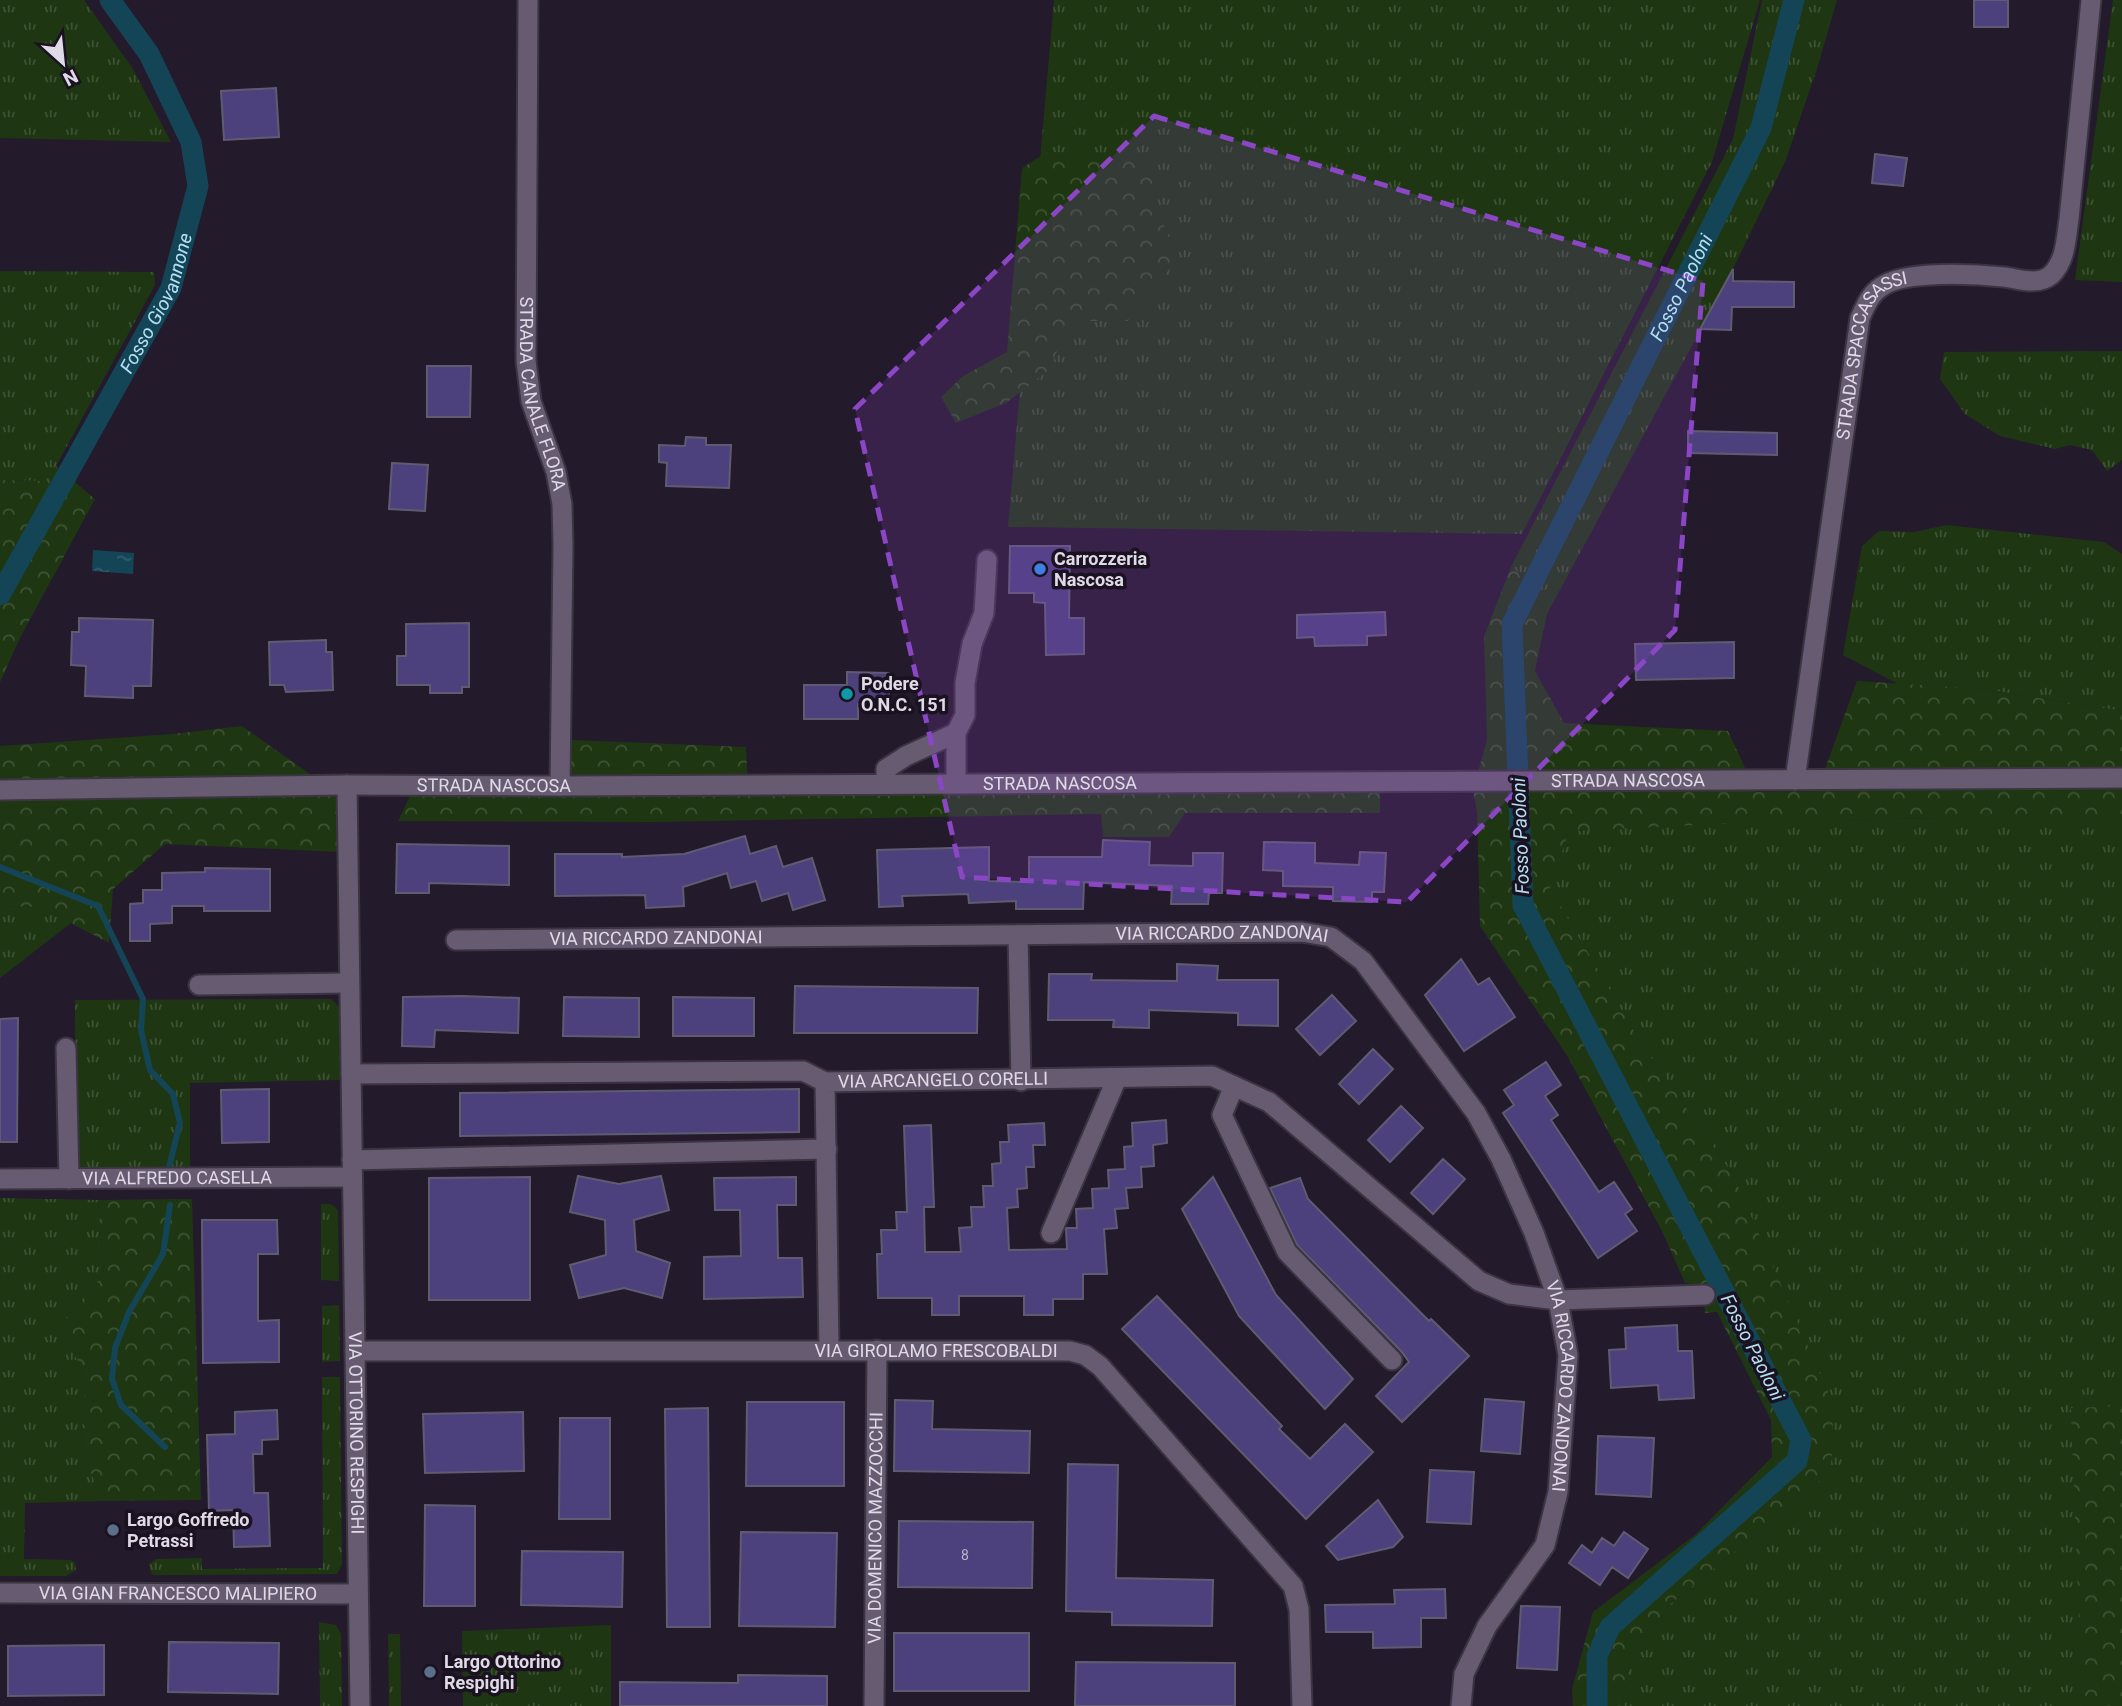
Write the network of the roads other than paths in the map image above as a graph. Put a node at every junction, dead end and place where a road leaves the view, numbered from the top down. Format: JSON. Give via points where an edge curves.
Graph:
{"nodes":[{"id":1,"x":528,"y":0,"type":"edge"},
{"id":2,"x":2091,"y":0,"type":"edge"},
{"id":3,"x":986,"y":560,"type":"dead end"},
{"id":4,"x":956,"y":733,"type":"junction"},
{"id":5,"x":2122,"y":778,"type":"edge"},
{"id":6,"x":1795,"y":780,"type":"junction"},
{"id":7,"x":886,"y":784,"type":"junction"},
{"id":8,"x":956,"y":784,"type":"junction"},
{"id":9,"x":347,"y":785,"type":"junction"},
{"id":10,"x":560,"y":786,"type":"junction"},
{"id":11,"x":0,"y":790,"type":"edge"},
{"id":12,"x":1018,"y":934,"type":"junction"},
{"id":13,"x":456,"y":940,"type":"dead end"},
{"id":14,"x":349,"y":983,"type":"junction"},
{"id":15,"x":199,"y":985,"type":"dead end"},
{"id":16,"x":66,"y":1048,"type":"dead end"},
{"id":17,"x":351,"y":1074,"type":"junction"},
{"id":18,"x":1117,"y":1078,"type":"junction"},
{"id":19,"x":1021,"y":1081,"type":"junction"},
{"id":20,"x":825,"y":1082,"type":"junction"},
{"id":21,"x":1234,"y":1086,"type":"junction"},
{"id":22,"x":827,"y":1149,"type":"junction"},
{"id":23,"x":352,"y":1168,"type":"junction"},
{"id":24,"x":0,"y":1179,"type":"edge"},
{"id":25,"x":69,"y":1179,"type":"junction"},
{"id":26,"x":1051,"y":1233,"type":"dead end"},
{"id":27,"x":1705,"y":1295,"type":"dead end"},
{"id":28,"x":1558,"y":1300,"type":"junction"},
{"id":29,"x":829,"y":1349,"type":"junction"},
{"id":30,"x":877,"y":1350,"type":"junction"},
{"id":31,"x":355,"y":1351,"type":"junction"},
{"id":32,"x":1392,"y":1360,"type":"dead end"},
{"id":33,"x":0,"y":1593,"type":"edge"},
{"id":34,"x":358,"y":1594,"type":"junction"},
{"id":35,"x":360,"y":1706,"type":"edge"},
{"id":36,"x":874,"y":1706,"type":"edge"},
{"id":37,"x":1302,"y":1706,"type":"edge"},
{"id":38,"x":1461,"y":1706,"type":"edge"}],
"edges":[{"from":1,"to":10,"type":"street","name":"STRADA CANALE FLORA","via":[[526,361],[531,401],[562,504]]},
{"from":2,"to":6,"type":"street","name":"STRADA SPACCASASSI","via":[[2069,219],[2059,264],[2045,279],[2032,281],[1981,275],[1899,278],[1876,291],[1860,318]]},
{"from":3,"to":4,"type":"street","via":[[984,613],[972,644],[965,715]]},
{"from":4,"to":7,"type":"street","via":[[886,769]]},
{"from":4,"to":8,"type":"street"},
{"from":5,"to":6,"type":"street","name":"STRADA NASCOSA"},
{"from":6,"to":8,"type":"street","name":"STRADA NASCOSA"},
{"from":7,"to":8,"type":"street","name":"STRADA NASCOSA"},
{"from":7,"to":10,"type":"street","name":"STRADA NASCOSA"},
{"from":9,"to":10,"type":"street","name":"STRADA NASCOSA"},
{"from":9,"to":11,"type":"street","name":"STRADA NASCOSA"},
{"from":9,"to":14,"type":"street","name":"VIA OTTORINO RESPIGHI"},
{"from":12,"to":13,"type":"street","name":"VIA RICCARDO ZANDONAI"},
{"from":12,"to":19,"type":"street"},
{"from":12,"to":28,"type":"street","name":"VIA RICCARDO ZANDONAI","via":[[1302,932],[1331,937],[1363,961],[1476,1113],[1534,1233]]},
{"from":14,"to":15,"type":"street"},
{"from":14,"to":17,"type":"street","name":"VIA OTTORINO RESPIGHI"},
{"from":16,"to":25,"type":"street"},
{"from":17,"to":20,"type":"street","via":[[803,1071]]},
{"from":17,"to":23,"type":"street","name":"VIA OTTORINO RESPIGHI"},
{"from":18,"to":19,"type":"street","name":"VIA ARCANGELO CORELLI"},
{"from":18,"to":21,"type":"street","name":"VIA ARCANGELO CORELLI","via":[[1212,1076]]},
{"from":18,"to":26,"type":"street"},
{"from":19,"to":20,"type":"street","name":"VIA ARCANGELO CORELLI"},
{"from":20,"to":22,"type":"street","name":"VIA ARCANGELO CORELLI"},
{"from":21,"to":28,"type":"street","name":"VIA ARCANGELO CORELLI","via":[[1269,1102],[1479,1281],[1509,1294]]},
{"from":21,"to":32,"type":"street","via":[[1222,1115],[1287,1252]]},
{"from":22,"to":23,"type":"street"},
{"from":22,"to":29,"type":"street","name":"VIA ARCANGELO CORELLI"},
{"from":23,"to":25,"type":"street","name":"VIA ALFREDO CASELLA"},
{"from":23,"to":31,"type":"street","name":"VIA OTTORINO RESPIGHI"},
{"from":24,"to":25,"type":"street","name":"VIA ALFREDO CASELLA"},
{"from":27,"to":28,"type":"street","name":"VIA ARCANGELO CORELLI"},
{"from":28,"to":38,"type":"street","name":"VIA RICCARDO ZANDONAI","via":[[1569,1355],[1558,1492],[1545,1545],[1487,1626],[1464,1674]]},
{"from":29,"to":30,"type":"street","name":"VIA GIROLAMO FRESCOBALDI"},
{"from":29,"to":31,"type":"street","name":"VIA GIROLAMO FRESCOBALDI"},
{"from":30,"to":36,"type":"street","name":"VIA DOMENICO MAZZOCCHI"},
{"from":30,"to":37,"type":"street","name":"VIA GIROLAMO FRESCOBALDI","via":[[1070,1351],[1100,1366],[1293,1586],[1299,1609]]},
{"from":31,"to":34,"type":"street","name":"VIA OTTORINO RESPIGHI"},
{"from":33,"to":34,"type":"street","name":"VIA GIAN FRANCESCO MALIPIERO"},
{"from":34,"to":35,"type":"street","name":"VIA OTTORINO RESPIGHI"}]}
